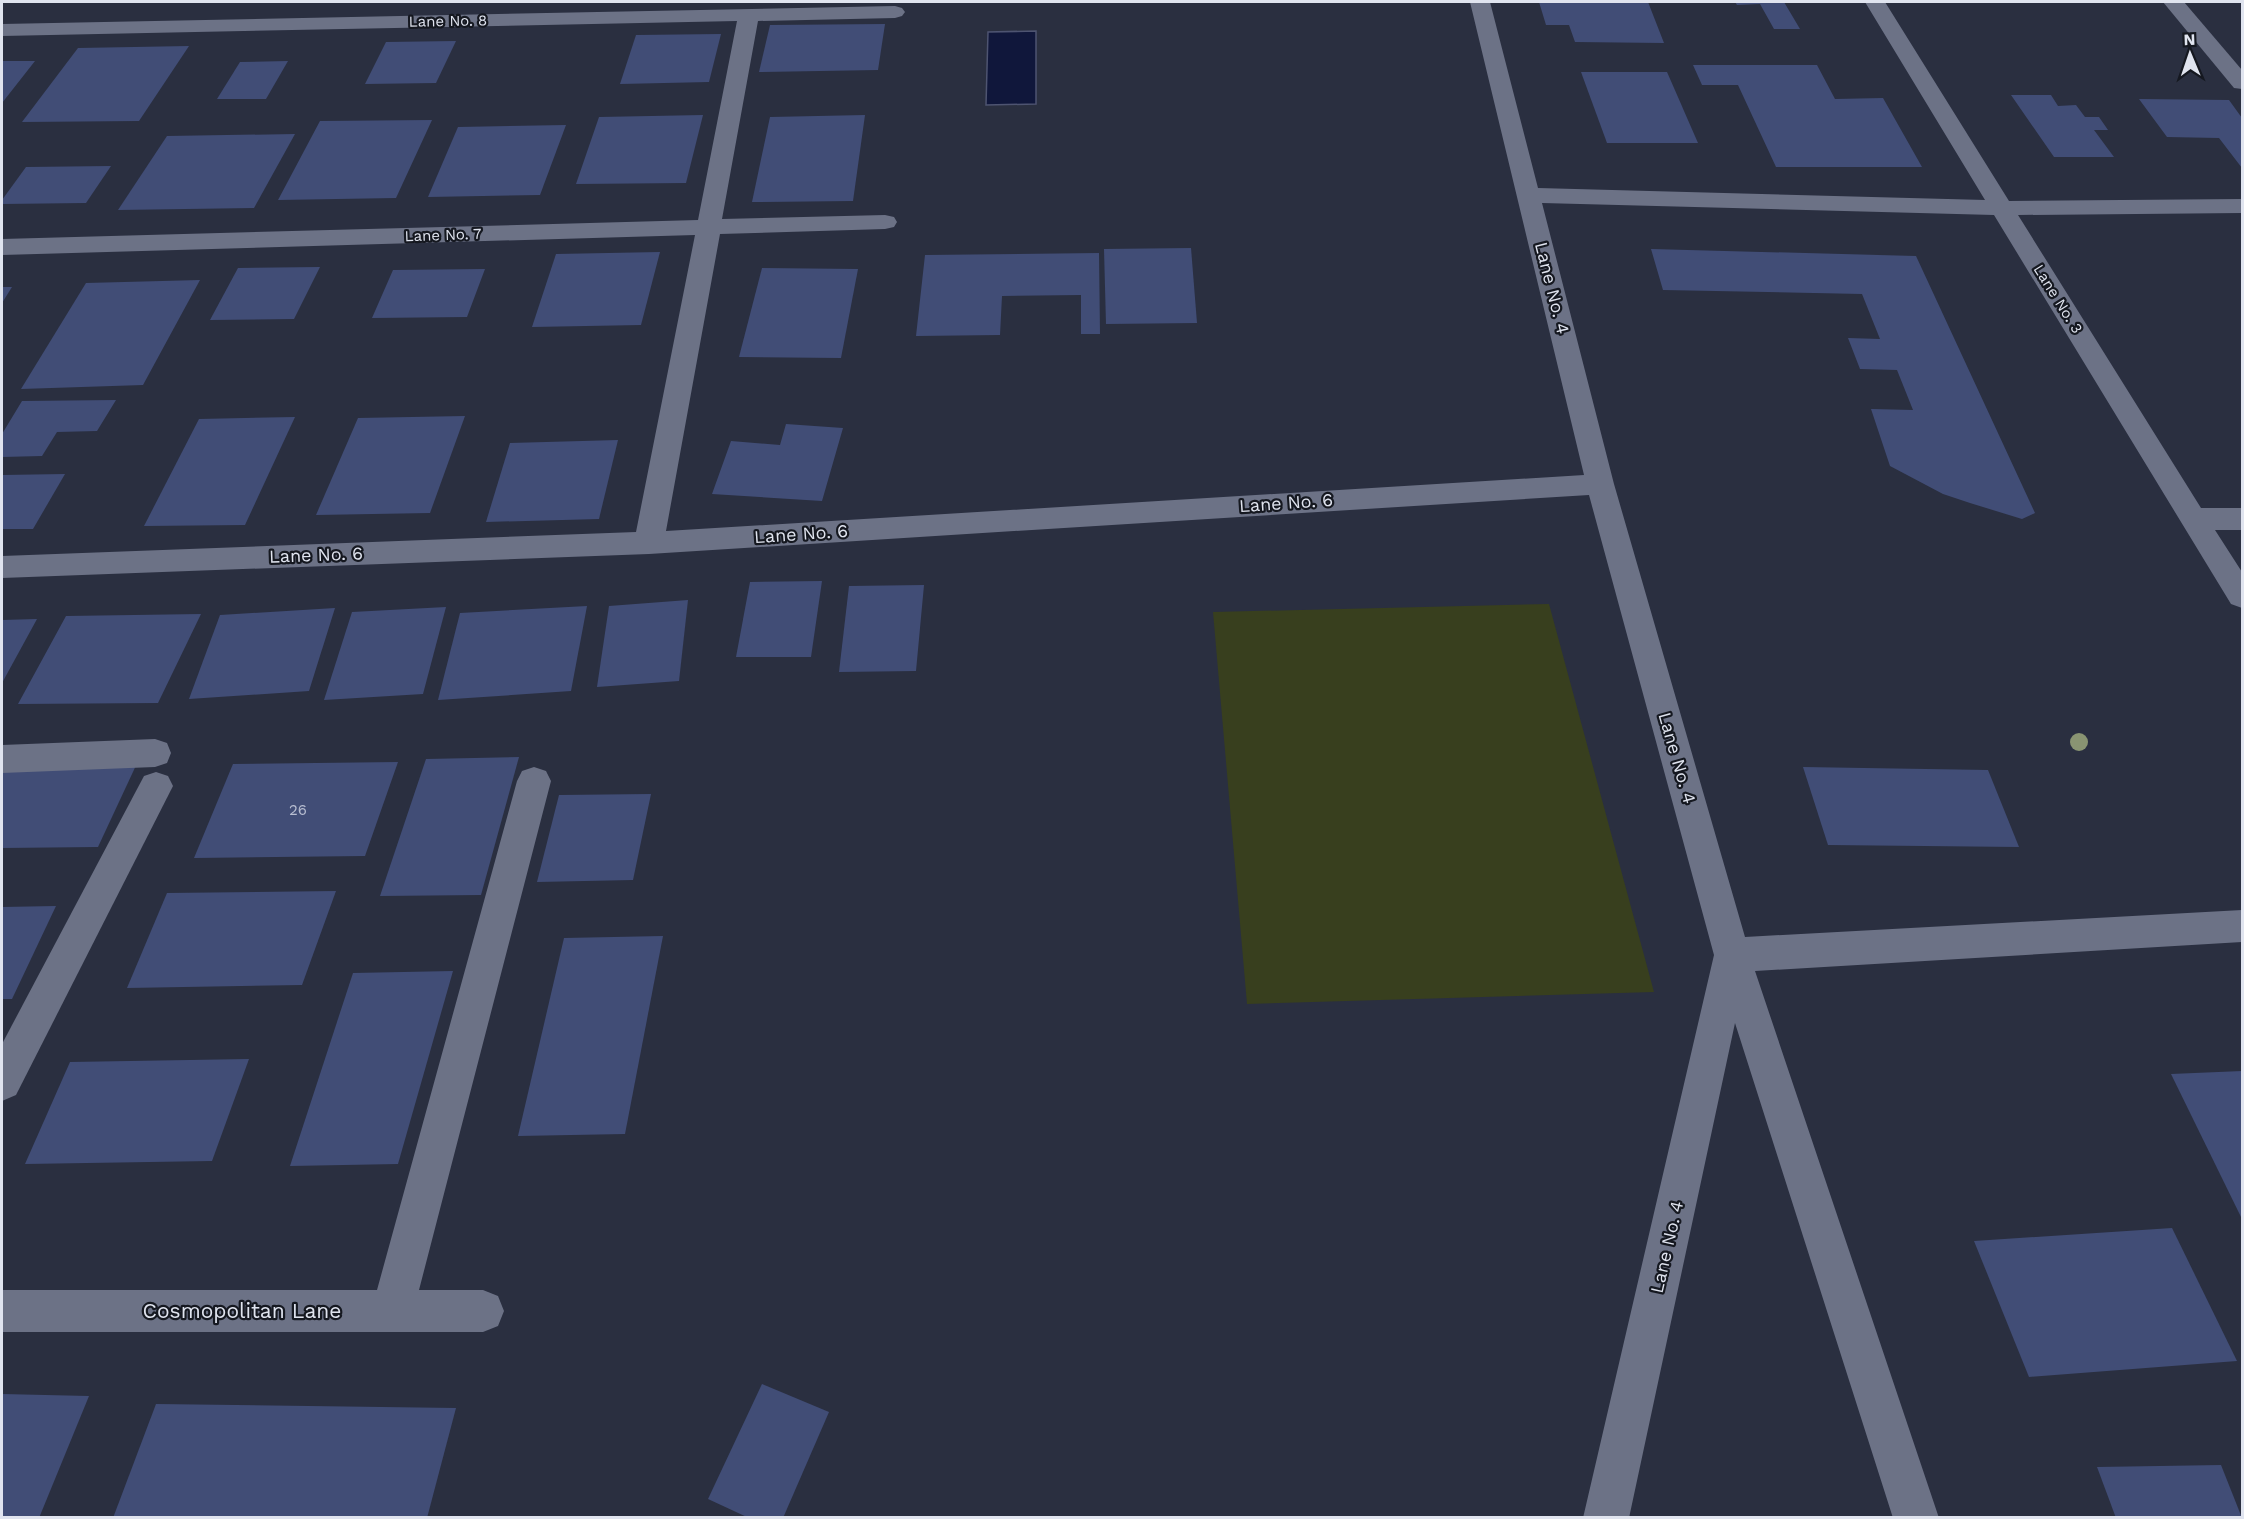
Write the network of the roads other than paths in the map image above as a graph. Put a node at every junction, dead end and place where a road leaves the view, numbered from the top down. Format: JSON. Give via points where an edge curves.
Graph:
{"nodes":[{"id":1,"x":1480,"y":2,"type":"edge"},
{"id":2,"x":1875,"y":2,"type":"edge"},
{"id":3,"x":2173,"y":2,"type":"edge"},
{"id":4,"x":895,"y":12,"type":"dead end"},
{"id":5,"x":749,"y":15,"type":"junction"},
{"id":6,"x":2,"y":30,"type":"edge"},
{"id":7,"x":2242,"y":83,"type":"edge"},
{"id":8,"x":1528,"y":195,"type":"junction"},
{"id":9,"x":2242,"y":206,"type":"edge"},
{"id":10,"x":2001,"y":208,"type":"junction"},
{"id":11,"x":885,"y":222,"type":"dead end"},
{"id":12,"x":707,"y":228,"type":"junction"},
{"id":13,"x":2,"y":247,"type":"edge"},
{"id":14,"x":1600,"y":484,"type":"junction"},
{"id":15,"x":2193,"y":519,"type":"junction"},
{"id":16,"x":2242,"y":519,"type":"edge"},
{"id":17,"x":649,"y":543,"type":"junction"},
{"id":18,"x":2,"y":567,"type":"edge"},
{"id":19,"x":2242,"y":596,"type":"edge"},
{"id":20,"x":2,"y":759,"type":"edge"},
{"id":21,"x":534,"y":781,"type":"dead end"},
{"id":22,"x":2242,"y":926,"type":"edge"},
{"id":23,"x":1732,"y":955,"type":"junction"},
{"id":24,"x":2,"y":1082,"type":"edge"},
{"id":25,"x":2,"y":1311,"type":"edge"},
{"id":26,"x":392,"y":1311,"type":"junction"},
{"id":27,"x":483,"y":1311,"type":"dead end"},
{"id":28,"x":1606,"y":1518,"type":"edge"},
{"id":29,"x":1916,"y":1518,"type":"edge"}],
"edges":[{"from":1,"to":8,"type":"street","name":"Lane No. 4"},
{"from":2,"to":10,"type":"street","name":"Lane No. 3"},
{"from":3,"to":7,"type":"street"},
{"from":4,"to":5,"type":"street","name":"Lane No. 8"},
{"from":5,"to":6,"type":"street","name":"Lane No. 8"},
{"from":5,"to":12,"type":"street"},
{"from":8,"to":10,"type":"street"},
{"from":8,"to":14,"type":"street","name":"Lane No. 4"},
{"from":9,"to":10,"type":"street"},
{"from":10,"to":15,"type":"street","name":"Lane No. 3"},
{"from":11,"to":12,"type":"street","name":"Lane No. 7"},
{"from":12,"to":13,"type":"street","name":"Lane No. 7"},
{"from":12,"to":17,"type":"street"},
{"from":14,"to":17,"type":"street","name":"Lane No. 6"},
{"from":14,"to":23,"type":"street","name":"Lane No. 4"},
{"from":15,"to":16,"type":"street"},
{"from":15,"to":19,"type":"street","name":"Lane No. 3"},
{"from":17,"to":18,"type":"street","name":"Lane No. 6"},
{"from":20,"to":24,"type":"street","via":[[155,769]]},
{"from":21,"to":26,"type":"street"},
{"from":22,"to":23,"type":"street"},
{"from":23,"to":28,"type":"street","name":"Lane No. 4"},
{"from":23,"to":29,"type":"street"},
{"from":25,"to":26,"type":"street","name":"Cosmopolitan Lane"},
{"from":26,"to":27,"type":"street","name":"Cosmopolitan Lane"}]}
